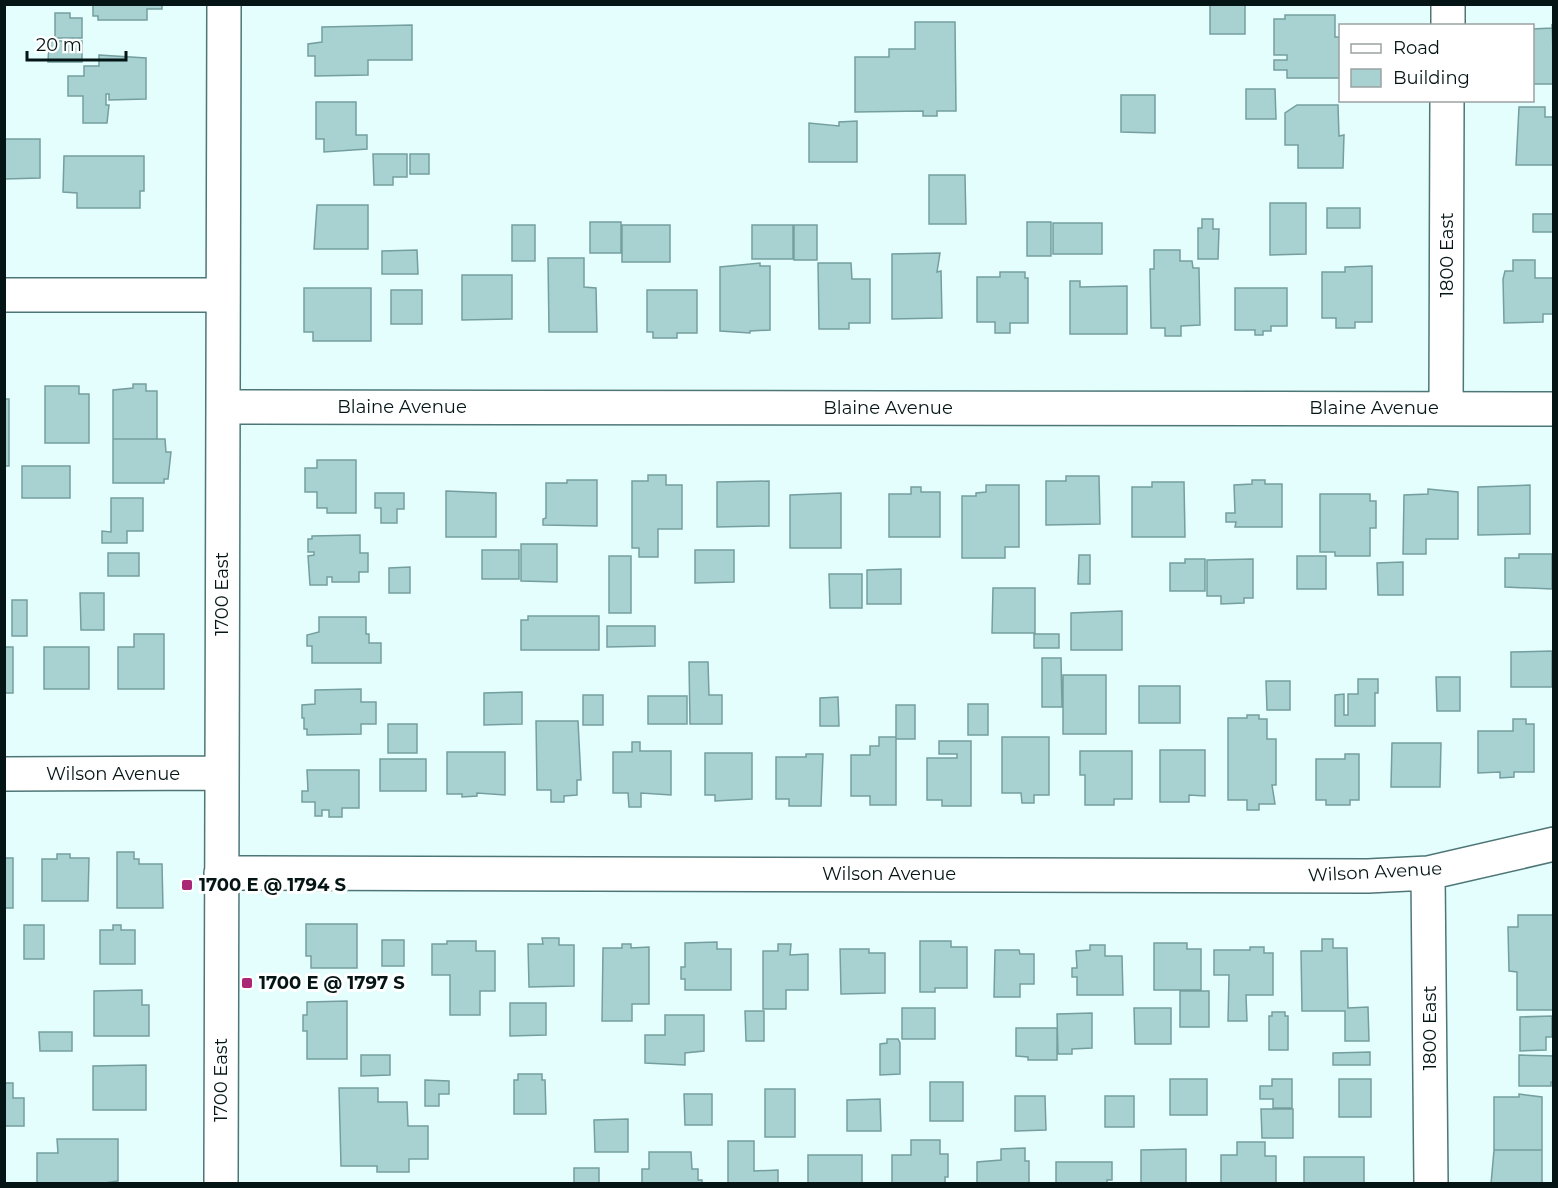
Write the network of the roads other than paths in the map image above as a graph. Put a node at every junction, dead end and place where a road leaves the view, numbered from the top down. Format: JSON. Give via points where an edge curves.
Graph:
{"nodes":[{"id":1,"x":224,"y":4,"type":"edge"},
{"id":2,"x":1448,"y":4,"type":"edge"},
{"id":3,"x":1448,"y":24,"type":"edge"},
{"id":4,"x":1447,"y":102,"type":"edge"},
{"id":5,"x":4,"y":295,"type":"edge"},
{"id":6,"x":223,"y":295,"type":"junction"},
{"id":7,"x":223,"y":407,"type":"junction"},
{"id":8,"x":1446,"y":409,"type":"junction"},
{"id":9,"x":1554,"y":409,"type":"edge"},
{"id":10,"x":222,"y":773,"type":"junction"},
{"id":11,"x":4,"y":774,"type":"edge"},
{"id":12,"x":1554,"y":844,"type":"edge"},
{"id":13,"x":221,"y":873,"type":"junction"},
{"id":14,"x":1428,"y":873,"type":"junction"},
{"id":15,"x":221,"y":1184,"type":"edge"},
{"id":16,"x":1431,"y":1184,"type":"edge"}],
"edges":[{"from":1,"to":6,"type":"street","name":"1700 East"},
{"from":2,"to":3,"type":"street"},
{"from":4,"to":8,"type":"street","name":"1800 East"},
{"from":5,"to":6,"type":"street"},
{"from":6,"to":7,"type":"street","name":"1700 East"},
{"from":7,"to":8,"type":"street","name":"Blaine Avenue"},
{"from":7,"to":10,"type":"street","name":"1700 East"},
{"from":8,"to":9,"type":"street","name":"Blaine Avenue"},
{"from":10,"to":11,"type":"street","name":"Wilson Avenue"},
{"from":10,"to":13,"type":"street","name":"1700 East"},
{"from":12,"to":14,"type":"street","name":"Wilson Avenue"},
{"from":13,"to":14,"type":"street","name":"Wilson Avenue"},
{"from":13,"to":15,"type":"street","name":"1700 East"},
{"from":14,"to":16,"type":"street","name":"1800 East"}]}
